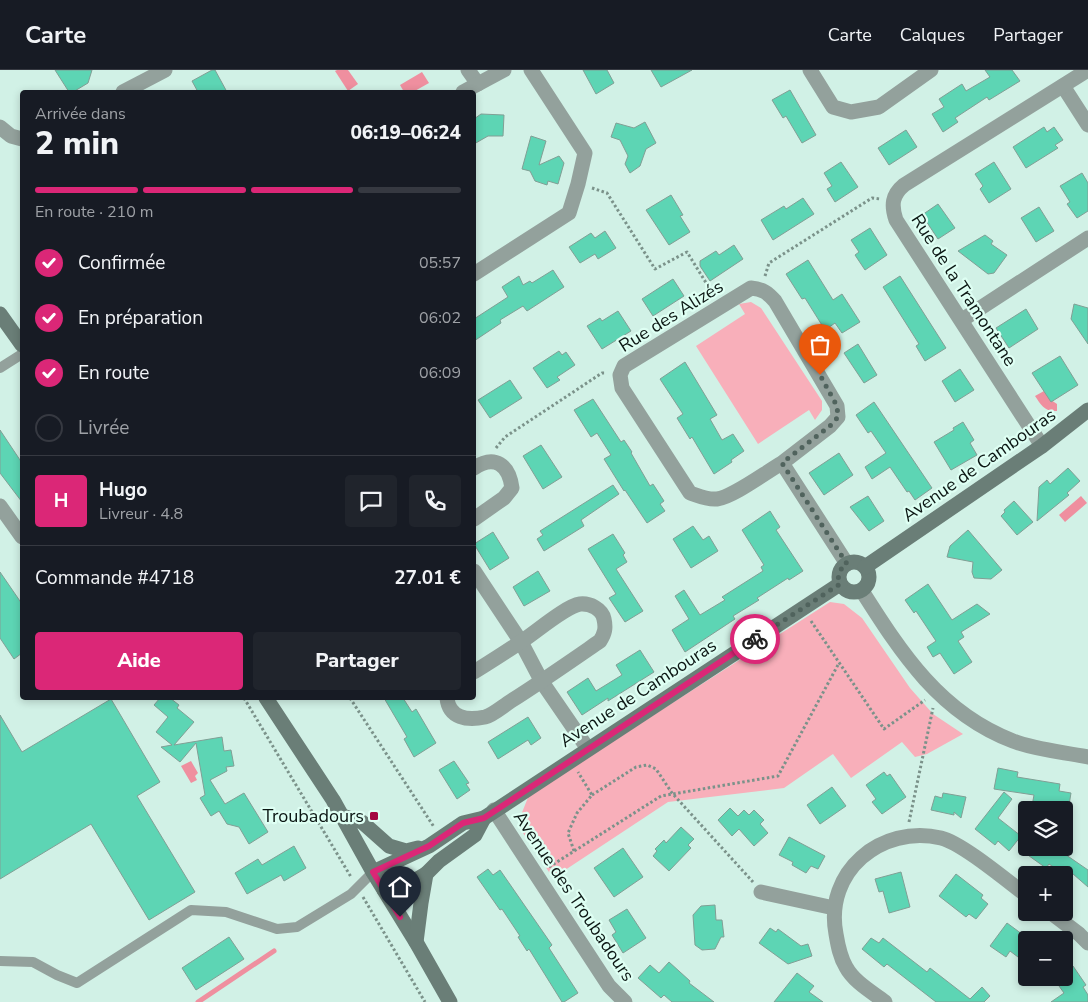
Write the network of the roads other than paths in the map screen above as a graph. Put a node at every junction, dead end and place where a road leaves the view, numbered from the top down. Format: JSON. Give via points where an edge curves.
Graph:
{"nodes":[{"id":1,"x":165,"y":70,"type":"edge"},
{"id":2,"x":468,"y":70,"type":"edge"},
{"id":3,"x":504,"y":70,"type":"edge"},
{"id":4,"x":532,"y":70,"type":"edge"},
{"id":5,"x":810,"y":70,"type":"edge"},
{"id":6,"x":931,"y":70,"type":"edge"},
{"id":7,"x":1088,"y":70,"type":"edge"},
{"id":8,"x":478,"y":84,"type":"junction"},
{"id":9,"x":1063,"y":86,"type":"junction"},
{"id":10,"x":127,"y":90,"type":"edge"},
{"id":11,"x":467,"y":90,"type":"edge"},
{"id":12,"x":1088,"y":126,"type":"edge"},
{"id":13,"x":0,"y":127,"type":"edge"},
{"id":14,"x":20,"y":138,"type":"edge"},
{"id":15,"x":1088,"y":238,"type":"edge"},
{"id":16,"x":476,"y":273,"type":"edge"},
{"id":17,"x":0,"y":314,"type":"edge"},
{"id":18,"x":962,"y":320,"type":"junction"},
{"id":19,"x":20,"y":341,"type":"edge"},
{"id":20,"x":20,"y":355,"type":"edge"},
{"id":21,"x":0,"y":368,"type":"edge"},
{"id":22,"x":1088,"y":410,"type":"edge"},
{"id":23,"x":1042,"y":446,"type":"junction"},
{"id":24,"x":782,"y":463,"type":"junction"},
{"id":25,"x":478,"y":466,"type":"edge"},
{"id":26,"x":0,"y":506,"type":"edge"},
{"id":27,"x":476,"y":519,"type":"edge"},
{"id":28,"x":20,"y":534,"type":"edge"},
{"id":29,"x":847,"y":564,"type":"junction"},
{"id":30,"x":866,"y":567,"type":"junction"},
{"id":31,"x":476,"y":574,"type":"edge"},
{"id":32,"x":840,"y":584,"type":"junction"},
{"id":33,"x":862,"y":590,"type":"junction"},
{"id":34,"x":521,"y":642,"type":"junction"},
{"id":35,"x":476,"y":671,"type":"edge"},
{"id":36,"x":542,"y":682,"type":"junction"},
{"id":37,"x":267,"y":700,"type":"edge"},
{"id":38,"x":448,"y":700,"type":"edge"},
{"id":39,"x":588,"y":748,"type":"junction"},
{"id":40,"x":1088,"y":757,"type":"edge"},
{"id":41,"x":489,"y":814,"type":"junction"},
{"id":42,"x":342,"y":816,"type":"junction"},
{"id":43,"x":433,"y":840,"type":"junction"},
{"id":44,"x":373,"y":872,"type":"junction"},
{"id":45,"x":426,"y":874,"type":"junction"},
{"id":46,"x":1018,"y":889,"type":"edge"},
{"id":47,"x":384,"y":890,"type":"junction"},
{"id":48,"x":762,"y":892,"type":"road end"},
{"id":49,"x":834,"y":908,"type":"junction"},
{"id":50,"x":1062,"y":921,"type":"edge"},
{"id":51,"x":416,"y":942,"type":"junction"},
{"id":52,"x":1088,"y":943,"type":"edge"},
{"id":53,"x":0,"y":961,"type":"edge"},
{"id":54,"x":450,"y":1002,"type":"edge"},
{"id":55,"x":625,"y":1002,"type":"edge"},
{"id":56,"x":885,"y":1002,"type":"edge"}],
"edges":[{"from":1,"to":10,"type":"street"},
{"from":2,"to":8,"type":"street"},
{"from":3,"to":8,"type":"street"},
{"from":4,"to":16,"type":"street","via":[[585,153],[578,184],[569,213]]},
{"from":5,"to":6,"type":"street","via":[[833,107],[851,112],[878,107]]},
{"from":7,"to":9,"type":"street","name":"Rue de la Tramontane"},
{"from":8,"to":11,"type":"street"},
{"from":9,"to":12,"type":"street"},
{"from":9,"to":18,"type":"street","name":"Rue de la Tramontane","via":[[904,185],[893,199],[892,210],[896,220]]},
{"from":13,"to":14,"type":"street"},
{"from":15,"to":18,"type":"street"},
{"from":17,"to":19,"type":"street"},
{"from":18,"to":23,"type":"street","name":"Rue de la Tramontane"},
{"from":20,"to":21,"type":"lane"},
{"from":22,"to":23,"type":"street","name":"Avenue de Cambouras"},
{"from":23,"to":30,"type":"street","name":"Avenue de Cambouras"},
{"from":24,"to":24,"type":"street","name":"Rue des Alizés","via":[[830,426],[838,417],[837,406],[775,301],[761,288],[752,288],[624,366],[620,374],[622,388],[690,493],[706,499],[718,499]]},
{"from":24,"to":29,"type":"street"},
{"from":25,"to":27,"type":"street","via":[[495,462],[507,468],[512,488]]},
{"from":26,"to":28,"type":"street"},
{"from":29,"to":30,"type":"street","via":[[856,562]]},
{"from":29,"to":32,"type":"street","via":[[839,571]]},
{"from":30,"to":33,"type":"street","via":[[869,581]]},
{"from":31,"to":34,"type":"street"},
{"from":32,"to":33,"type":"street","via":[[848,592]]},
{"from":32,"to":39,"type":"street","name":"Avenue de Cambouras"},
{"from":33,"to":40,"type":"street","via":[[917,672],[961,714],[1015,742]]},
{"from":34,"to":35,"type":"street"},
{"from":34,"to":36,"type":"street"},
{"from":34,"to":36,"type":"street","via":[[576,605],[591,605],[604,617],[606,632],[600,641]]},
{"from":36,"to":38,"type":"street","via":[[486,717],[466,720],[450,710]]},
{"from":36,"to":39,"type":"street"},
{"from":37,"to":42,"type":"street"},
{"from":39,"to":41,"type":"street","name":"Avenue de Cambouras"},
{"from":41,"to":43,"type":"street","via":[[463,823]]},
{"from":41,"to":45,"type":"street","via":[[475,835]]},
{"from":41,"to":55,"type":"street","name":"Avenue des Troubadours","via":[[536,876],[610,986]]},
{"from":42,"to":43,"type":"street","via":[[362,822],[389,846],[406,851]]},
{"from":42,"to":44,"type":"street"},
{"from":43,"to":44,"type":"street"},
{"from":44,"to":47,"type":"street"},
{"from":44,"to":53,"type":"lane","via":[[351,894],[297,927],[276,929],[226,912],[191,910],[76,983],[33,962]]},
{"from":45,"to":47,"type":"street","via":[[407,885]]},
{"from":45,"to":51,"type":"street"},
{"from":46,"to":49,"type":"street","via":[[958,845],[943,838],[906,837],[891,840],[858,860],[845,875]]},
{"from":47,"to":51,"type":"street"},
{"from":48,"to":49,"type":"street"},
{"from":49,"to":56,"type":"street","via":[[840,955],[847,969]]},
{"from":50,"to":52,"type":"street"},
{"from":51,"to":54,"type":"street"}]}
